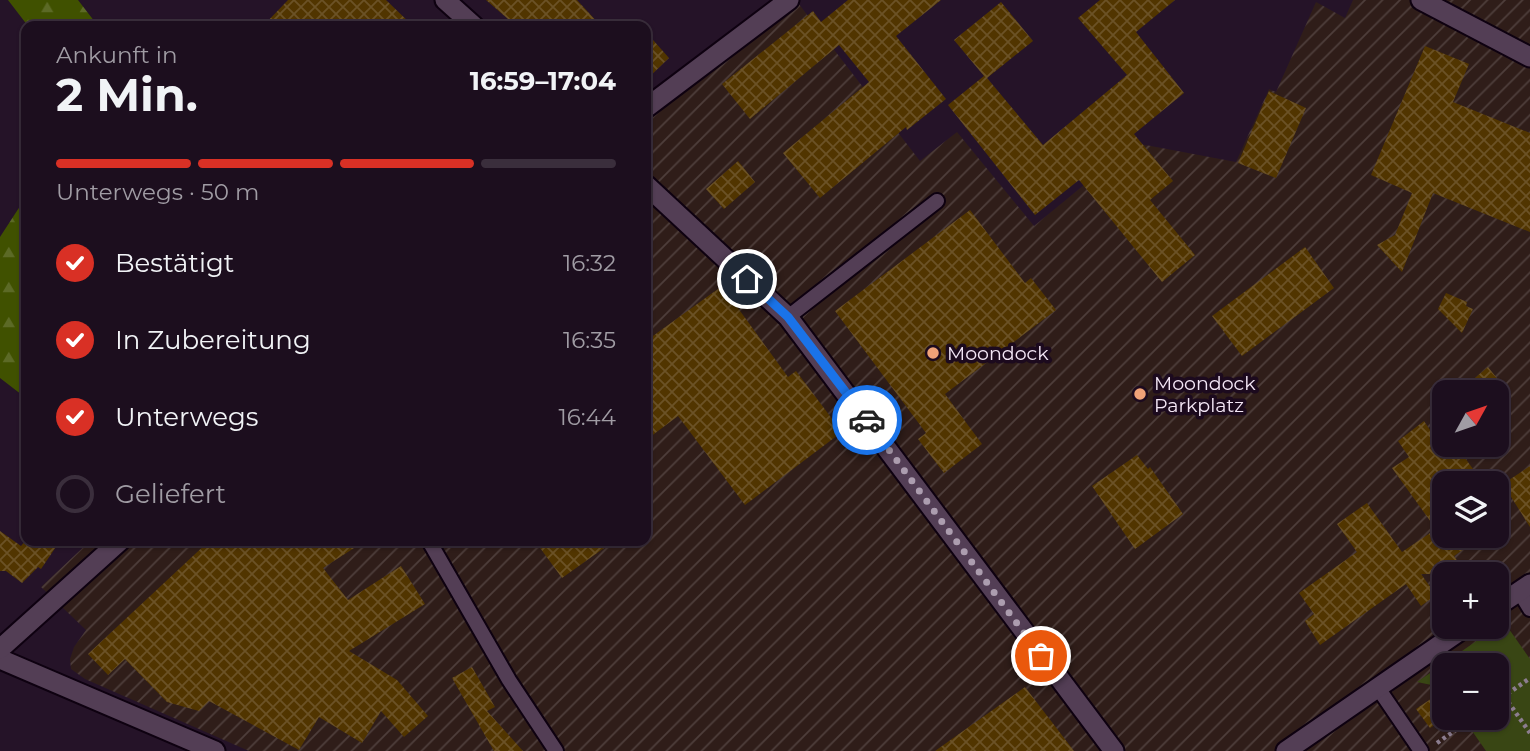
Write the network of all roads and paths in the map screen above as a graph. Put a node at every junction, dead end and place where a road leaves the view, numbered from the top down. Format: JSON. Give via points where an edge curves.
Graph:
{"nodes":[{"id":1,"x":444,"y":0,"type":"edge"},
{"id":2,"x":789,"y":0,"type":"edge"},
{"id":3,"x":1421,"y":0,"type":"edge"},
{"id":4,"x":468,"y":21,"type":"edge"},
{"id":5,"x":1530,"y":57,"type":"edge"},
{"id":6,"x":651,"y":104,"type":"edge"},
{"id":7,"x":651,"y":190,"type":"edge"},
{"id":8,"x":937,"y":201,"type":"dead end"},
{"id":9,"x":788,"y":317,"type":"junction"},
{"id":10,"x":114,"y":546,"type":"edge"},
{"id":11,"x":432,"y":546,"type":"edge"},
{"id":12,"x":1524,"y":587,"type":"edge"},
{"id":13,"x":1509,"y":598,"type":"edge"},
{"id":14,"x":1530,"y":609,"type":"edge"},
{"id":15,"x":1448,"y":639,"type":"edge"},
{"id":16,"x":0,"y":649,"type":"edge"},
{"id":17,"x":0,"y":659,"type":"edge"},
{"id":18,"x":1530,"y":678,"type":"edge"},
{"id":19,"x":1378,"y":688,"type":"junction"},
{"id":20,"x":1509,"y":693,"type":"edge"},
{"id":21,"x":1509,"y":703,"type":"edge"},
{"id":22,"x":1455,"y":730,"type":"edge"},
{"id":23,"x":1530,"y":733,"type":"edge"},
{"id":24,"x":1428,"y":748,"type":"edge"},
{"id":25,"x":215,"y":751,"type":"edge"},
{"id":26,"x":556,"y":751,"type":"edge"},
{"id":27,"x":1114,"y":751,"type":"edge"},
{"id":28,"x":1286,"y":751,"type":"edge"}],
"edges":[{"from":1,"to":4,"type":"street"},
{"from":2,"to":6,"type":"street"},
{"from":3,"to":5,"type":"street"},
{"from":7,"to":9,"type":"street"},
{"from":8,"to":9,"type":"lane"},
{"from":9,"to":27,"type":"street"},
{"from":10,"to":16,"type":"street"},
{"from":11,"to":26,"type":"lane"},
{"from":12,"to":13,"type":"street"},
{"from":12,"to":14,"type":"lane"},
{"from":15,"to":19,"type":"street"},
{"from":17,"to":25,"type":"street"},
{"from":18,"to":20,"type":"path"},
{"from":19,"to":24,"type":"lane"},
{"from":19,"to":28,"type":"street"},
{"from":21,"to":23,"type":"path"},
{"from":22,"to":24,"type":"path"}]}
